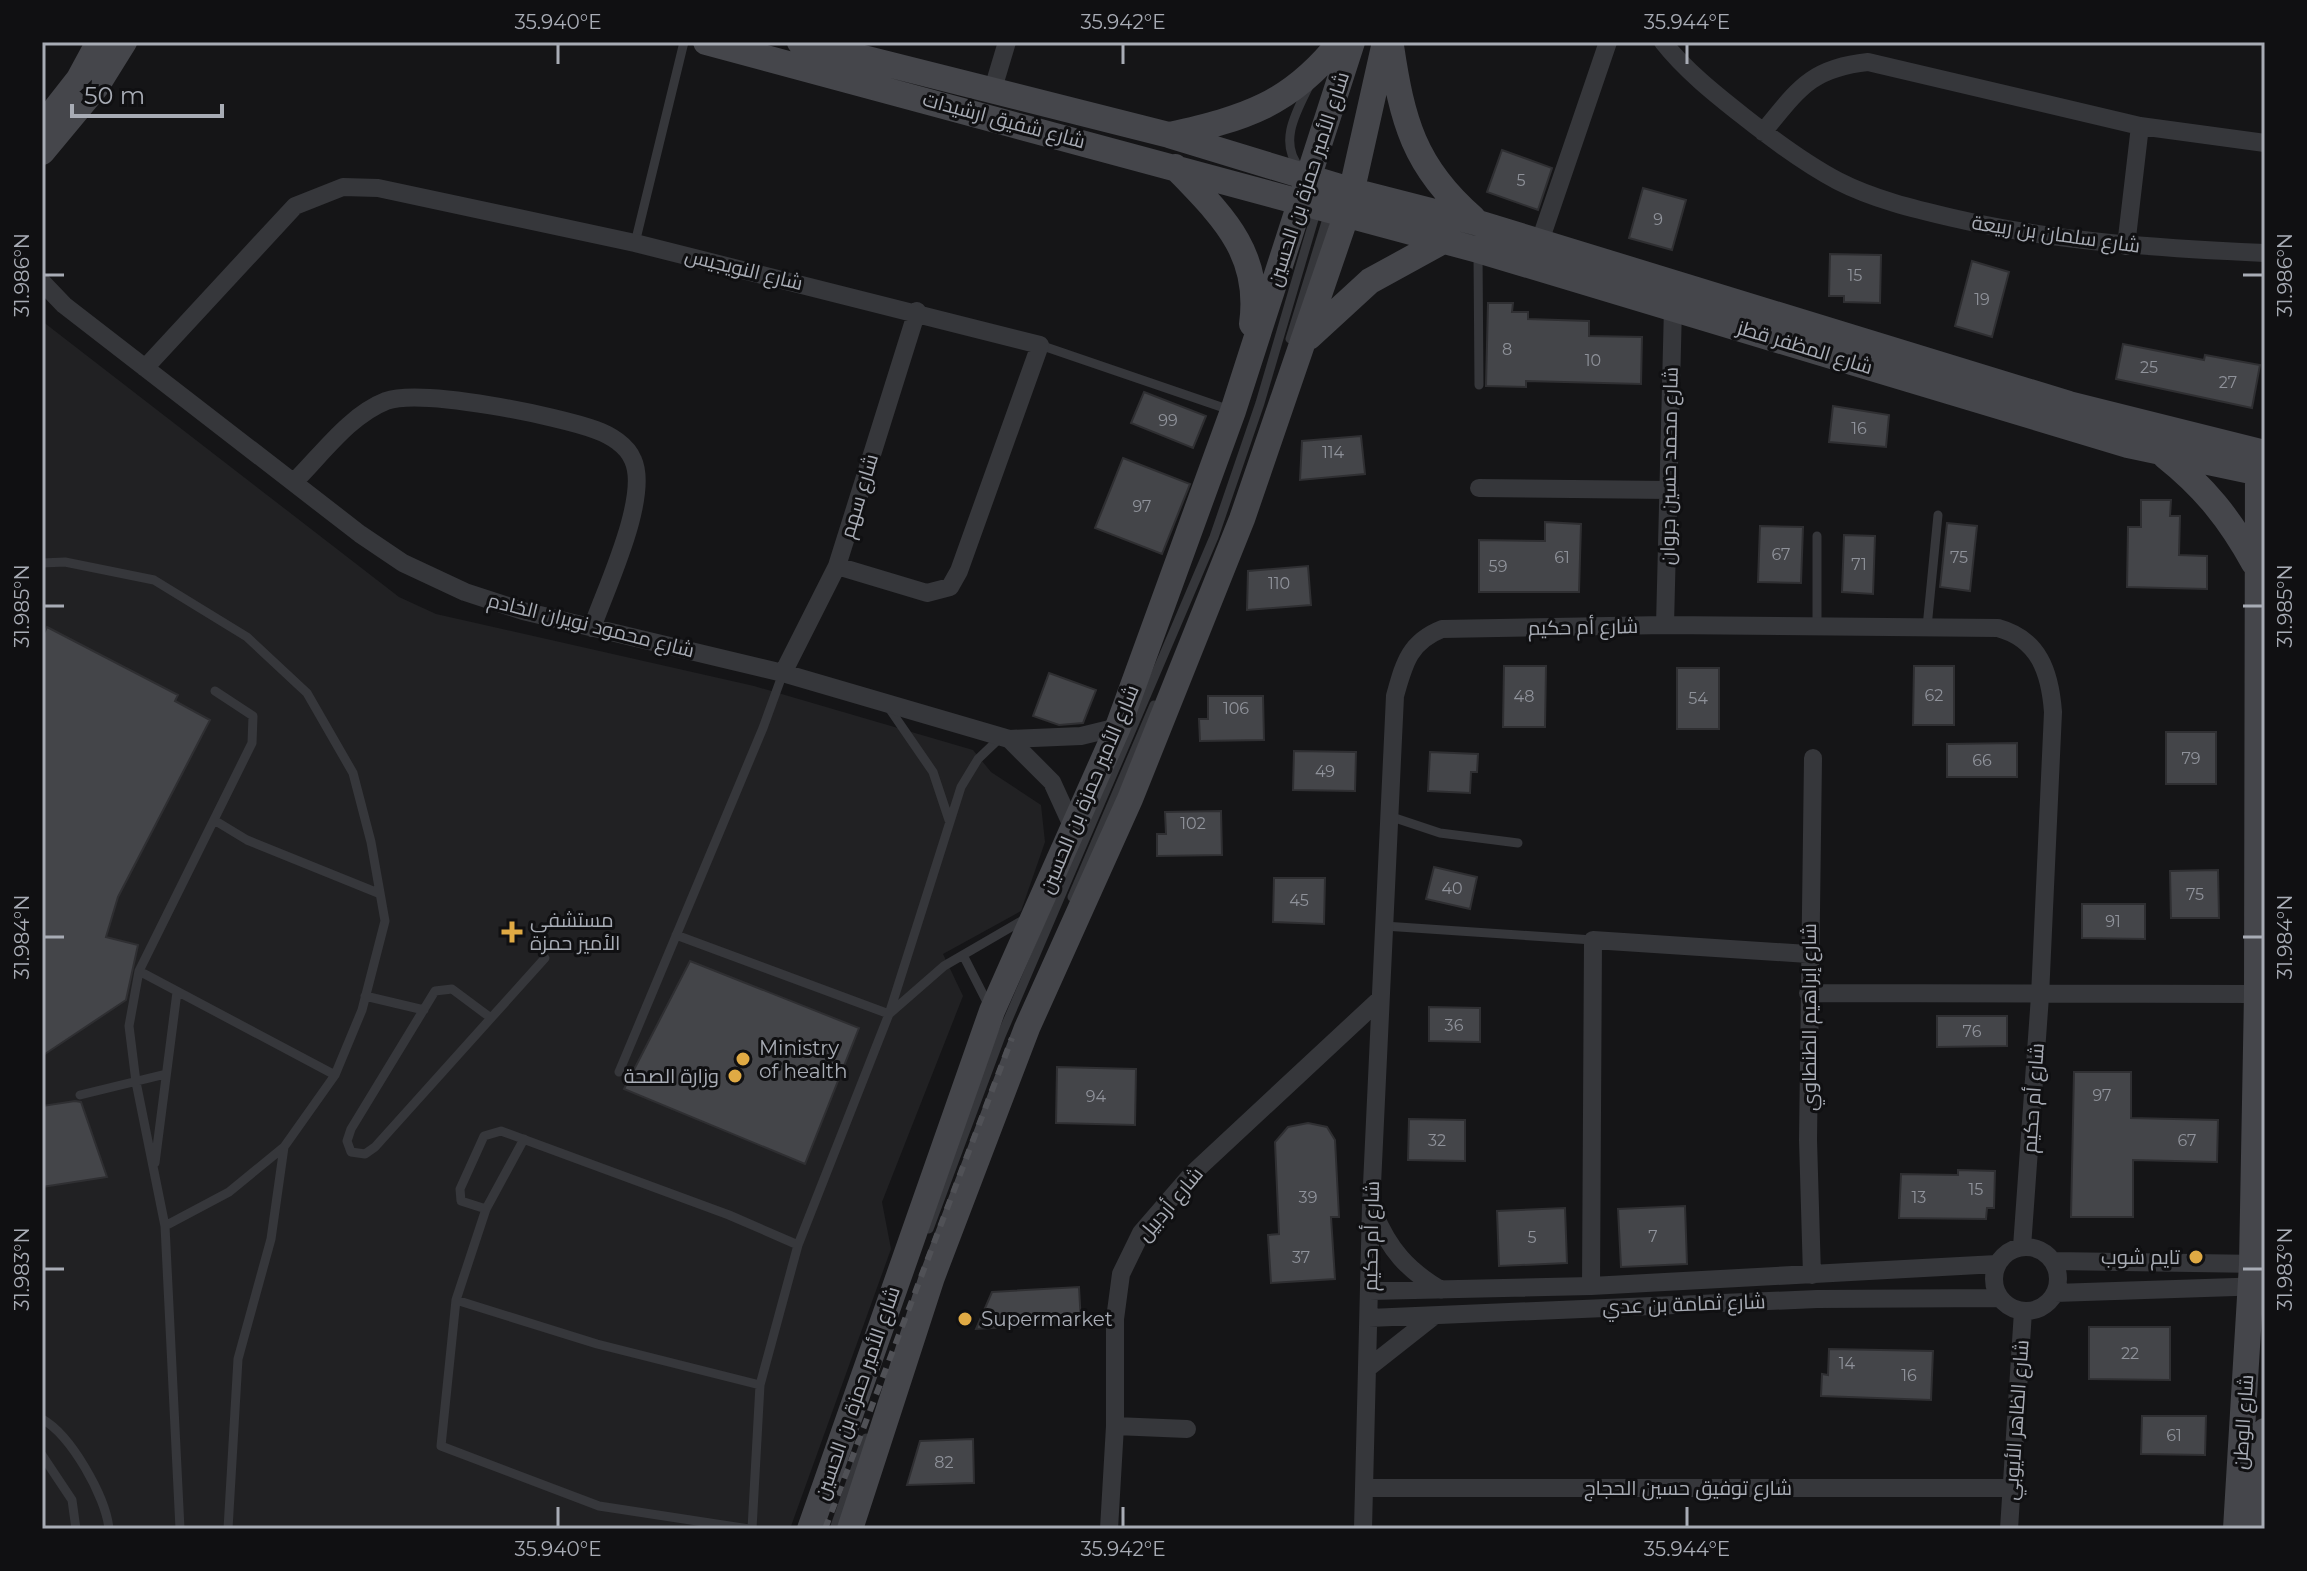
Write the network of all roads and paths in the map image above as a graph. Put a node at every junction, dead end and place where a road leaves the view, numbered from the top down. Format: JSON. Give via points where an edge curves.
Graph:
{"nodes":[{"id":1,"x":684,"y":42,"type":"edge"},
{"id":2,"x":706,"y":42,"type":"edge"},
{"id":3,"x":1007,"y":42,"type":"edge"},
{"id":4,"x":1340,"y":42,"type":"edge"},
{"id":5,"x":1352,"y":42,"type":"edge"},
{"id":6,"x":1388,"y":42,"type":"edge"},
{"id":7,"x":1608,"y":42,"type":"edge"},
{"id":8,"x":1663,"y":42,"type":"edge"},
{"id":9,"x":112,"y":44,"type":"edge"},
{"id":10,"x":813,"y":44,"type":"edge"},
{"id":11,"x":1321,"y":66,"type":"junction"},
{"id":12,"x":992,"y":92,"type":"junction"},
{"id":13,"x":42,"y":125,"type":"edge"},
{"id":14,"x":2140,"y":126,"type":"junction"},
{"id":15,"x":1763,"y":132,"type":"junction"},
{"id":16,"x":1169,"y":135,"type":"junction"},
{"id":17,"x":2265,"y":143,"type":"edge"},
{"id":18,"x":42,"y":152,"type":"edge"},
{"id":19,"x":1175,"y":167,"type":"junction"},
{"id":20,"x":1326,"y":201,"type":"junction"},
{"id":21,"x":1478,"y":223,"type":"junction"},
{"id":22,"x":1443,"y":241,"type":"junction"},
{"id":23,"x":635,"y":243,"type":"junction"},
{"id":24,"x":1539,"y":244,"type":"junction"},
{"id":25,"x":2126,"y":246,"type":"junction"},
{"id":26,"x":1478,"y":250,"type":"junction"},
{"id":27,"x":2265,"y":253,"type":"edge"},
{"id":28,"x":42,"y":282,"type":"edge"},
{"id":29,"x":42,"y":297,"type":"edge"},
{"id":30,"x":64,"y":305,"type":"junction"},
{"id":31,"x":1673,"y":307,"type":"junction"},
{"id":32,"x":917,"y":311,"type":"junction"},
{"id":33,"x":1040,"y":345,"type":"junction"},
{"id":34,"x":1302,"y":345,"type":"junction"},
{"id":35,"x":1247,"y":366,"type":"junction"},
{"id":36,"x":145,"y":368,"type":"junction"},
{"id":37,"x":1479,"y":385,"type":"dead end"},
{"id":38,"x":1233,"y":411,"type":"junction"},
{"id":39,"x":2162,"y":454,"type":"junction"},
{"id":40,"x":2261,"y":463,"type":"edge"},
{"id":41,"x":295,"y":481,"type":"junction"},
{"id":42,"x":1479,"y":488,"type":"dead end"},
{"id":43,"x":1670,"y":490,"type":"junction"},
{"id":44,"x":1938,"y":515,"type":"dead end"},
{"id":45,"x":1817,"y":536,"type":"dead end"},
{"id":46,"x":42,"y":563,"type":"edge"},
{"id":47,"x":837,"y":566,"type":"junction"},
{"id":48,"x":2256,"y":566,"type":"junction"},
{"id":49,"x":1665,"y":625,"type":"junction"},
{"id":50,"x":1817,"y":626,"type":"junction"},
{"id":51,"x":1927,"y":627,"type":"junction"},
{"id":52,"x":592,"y":628,"type":"junction"},
{"id":53,"x":783,"y":673,"type":"junction"},
{"id":54,"x":215,"y":691,"type":"dead end"},
{"id":55,"x":884,"y":702,"type":"junction"},
{"id":56,"x":1118,"y":727,"type":"junction"},
{"id":57,"x":1005,"y":738,"type":"junction"},
{"id":58,"x":1813,"y":758,"type":"dead end"},
{"id":59,"x":1389,"y":816,"type":"junction"},
{"id":60,"x":214,"y":820,"type":"junction"},
{"id":61,"x":950,"y":822,"type":"junction"},
{"id":62,"x":1073,"y":828,"type":"junction"},
{"id":63,"x":1518,"y":843,"type":"dead end"},
{"id":64,"x":378,"y":893,"type":"junction"},
{"id":65,"x":1037,"y":912,"type":"junction"},
{"id":66,"x":1383,"y":926,"type":"junction"},
{"id":67,"x":676,"y":935,"type":"junction"},
{"id":68,"x":1593,"y":940,"type":"junction"},
{"id":69,"x":1808,"y":954,"type":"junction"},
{"id":70,"x":963,"y":955,"type":"junction"},
{"id":71,"x":545,"y":958,"type":"dead end"},
{"id":72,"x":139,"y":971,"type":"junction"},
{"id":73,"x":177,"y":992,"type":"junction"},
{"id":74,"x":1808,"y":993,"type":"junction"},
{"id":75,"x":2257,"y":994,"type":"junction"},
{"id":76,"x":365,"y":996,"type":"junction"},
{"id":77,"x":2040,"y":996,"type":"junction"},
{"id":78,"x":1380,"y":999,"type":"junction"},
{"id":79,"x":424,"y":1010,"type":"junction"},
{"id":80,"x":992,"y":1011,"type":"junction"},
{"id":81,"x":889,"y":1014,"type":"junction"},
{"id":82,"x":491,"y":1018,"type":"junction"},
{"id":83,"x":619,"y":1072,"type":"dead end"},
{"id":84,"x":166,"y":1074,"type":"junction"},
{"id":85,"x":335,"y":1075,"type":"junction"},
{"id":86,"x":136,"y":1082,"type":"junction"},
{"id":87,"x":80,"y":1095,"type":"dead end"},
{"id":88,"x":524,"y":1139,"type":"junction"},
{"id":89,"x":284,"y":1147,"type":"junction"},
{"id":90,"x":154,"y":1171,"type":"junction"},
{"id":91,"x":1371,"y":1206,"type":"junction"},
{"id":92,"x":486,"y":1209,"type":"junction"},
{"id":93,"x":165,"y":1226,"type":"junction"},
{"id":94,"x":798,"y":1245,"type":"junction"},
{"id":95,"x":923,"y":1245,"type":"dead end"},
{"id":96,"x":2022,"y":1247,"type":"junction"},
{"id":97,"x":2053,"y":1261,"type":"junction"},
{"id":98,"x":1997,"y":1264,"type":"junction"},
{"id":99,"x":1812,"y":1275,"type":"junction"},
{"id":100,"x":2258,"y":1275,"type":"edge"},
{"id":101,"x":1591,"y":1286,"type":"junction"},
{"id":102,"x":1441,"y":1290,"type":"junction"},
{"id":103,"x":1369,"y":1291,"type":"junction"},
{"id":104,"x":2055,"y":1293,"type":"junction"},
{"id":105,"x":1999,"y":1298,"type":"junction"},
{"id":106,"x":903,"y":1299,"type":"dead end"},
{"id":107,"x":456,"y":1300,"type":"junction"},
{"id":108,"x":2023,"y":1311,"type":"junction"},
{"id":109,"x":1434,"y":1316,"type":"junction"},
{"id":110,"x":1369,"y":1318,"type":"junction"},
{"id":111,"x":1368,"y":1368,"type":"junction"},
{"id":112,"x":760,"y":1385,"type":"junction"},
{"id":113,"x":875,"y":1414,"type":"dead end"},
{"id":114,"x":42,"y":1419,"type":"edge"},
{"id":115,"x":1115,"y":1426,"type":"junction"},
{"id":116,"x":870,"y":1428,"type":"dead end"},
{"id":117,"x":1187,"y":1429,"type":"dead end"},
{"id":118,"x":2265,"y":1431,"type":"edge"},
{"id":119,"x":42,"y":1455,"type":"edge"},
{"id":120,"x":1364,"y":1488,"type":"junction"},
{"id":121,"x":2012,"y":1488,"type":"junction"},
{"id":122,"x":76,"y":1529,"type":"edge"},
{"id":123,"x":109,"y":1529,"type":"edge"},
{"id":124,"x":180,"y":1529,"type":"edge"},
{"id":125,"x":228,"y":1529,"type":"edge"},
{"id":126,"x":751,"y":1529,"type":"edge"},
{"id":127,"x":810,"y":1529,"type":"edge"},
{"id":128,"x":823,"y":1529,"type":"edge"},
{"id":129,"x":834,"y":1529,"type":"edge"},
{"id":130,"x":850,"y":1529,"type":"edge"},
{"id":131,"x":1109,"y":1529,"type":"edge"},
{"id":132,"x":1363,"y":1529,"type":"edge"},
{"id":133,"x":2009,"y":1529,"type":"edge"},
{"id":134,"x":2236,"y":1529,"type":"edge"},
{"id":135,"x":2259,"y":1529,"type":"edge"}],
"edges":[{"from":1,"to":23,"type":"lane"},
{"from":2,"to":19,"type":"street","name":"شارع شفيق ارشيدات"},
{"from":3,"to":12,"type":"street"},
{"from":4,"to":11,"type":"street"},
{"from":5,"to":20,"type":"street","name":"شارع الأمير حمزة بن الحسين"},
{"from":6,"to":20,"type":"street","name":"شارع الأمير حمزة بن الحسين"},
{"from":6,"to":21,"type":"street","via":[[1414,142],[1443,192]]},
{"from":7,"to":24,"type":"street"},
{"from":8,"to":15,"type":"street","name":"شارع سلمان بن ربيعة"},
{"from":9,"to":13,"type":"street"},
{"from":9,"to":18,"type":"street"},
{"from":10,"to":12,"type":"street","name":"شارع شفيق ارشيدات"},
{"from":11,"to":16,"type":"street","via":[[1267,107]]},
{"from":11,"to":20,"type":"lane","via":[[1289,136],[1293,158]]},
{"from":12,"to":16,"type":"street","name":"شارع شفيق ارشيدات"},
{"from":14,"to":15,"type":"street","via":[[1868,62],[1824,70],[1803,83]]},
{"from":14,"to":17,"type":"street"},
{"from":14,"to":25,"type":"street"},
{"from":15,"to":25,"type":"street","name":"شارع سلمان بن ربيعة","via":[[1838,181],[1916,210],[2012,232]]},
{"from":16,"to":20,"type":"street","name":"شارع شفيق ارشيدات"},
{"from":19,"to":20,"type":"street","name":"شارع شفيق ارشيدات"},
{"from":19,"to":35,"type":"street","via":[[1233,229],[1242,248],[1254,311]]},
{"from":20,"to":21,"type":"street","name":"شارع المظفر قطز"},
{"from":20,"to":22,"type":"street","name":"شارع المظفر قطز"},
{"from":20,"to":34,"type":"street","name":"شارع الأمير حمزة بن الحسين"},
{"from":20,"to":35,"type":"street","name":"شارع الأمير حمزة بن الحسين"},
{"from":20,"to":95,"type":"lane","via":[[1214,537],[1001,1036]]},
{"from":20,"to":113,"type":"lane","via":[[1233,518],[1012,1038]]},
{"from":21,"to":24,"type":"street","name":"شارع المظفر قطز"},
{"from":22,"to":26,"type":"street","name":"شارع المظفر قطز"},
{"from":22,"to":34,"type":"street","via":[[1370,281]]},
{"from":23,"to":32,"type":"street","name":"شارع النويجيس"},
{"from":23,"to":36,"type":"street","name":"شارع النويجيس","via":[[378,188],[343,187],[295,206]]},
{"from":24,"to":40,"type":"street","name":"شارع المظفر قطز"},
{"from":25,"to":27,"type":"street","name":"شارع سلمان بن ربيعة"},
{"from":26,"to":31,"type":"street","name":"شارع المظفر قطز"},
{"from":26,"to":37,"type":"lane"},
{"from":28,"to":30,"type":"street","name":"شارع محمود نويران الخادم"},
{"from":29,"to":30,"type":"street","name":"شارع محمود نويران الخادم"},
{"from":30,"to":36,"type":"street","name":"شارع محمود نويران الخادم"},
{"from":31,"to":39,"type":"street","name":"شارع المظفر قطز"},
{"from":31,"to":43,"type":"street","name":"شارع محمد حسين جروان"},
{"from":32,"to":33,"type":"street","name":"شارع النويجيس"},
{"from":32,"to":47,"type":"street","name":"شارع سهم"},
{"from":33,"to":38,"type":"lane"},
{"from":33,"to":47,"type":"street","via":[[950,587],[927,593]]},
{"from":34,"to":130,"type":"street","name":"شارع الأمير حمزة بن الحسين","via":[[1212,595],[988,1130],[932,1277]]},
{"from":35,"to":38,"type":"street","name":"شارع الأمير حمزة بن الحسين"},
{"from":36,"to":41,"type":"street","name":"شارع محمود نويران الخادم"},
{"from":38,"to":56,"type":"street","name":"شارع الأمير حمزة بن الحسين"},
{"from":39,"to":40,"type":"street","name":"شارع المظفر قطز"},
{"from":39,"to":48,"type":"street","via":[[2221,508]]},
{"from":40,"to":48,"type":"street","name":"شارع الوطن"},
{"from":41,"to":52,"type":"street","name":"شارع محمود نويران الخادم","via":[[360,534],[432,578],[523,611]]},
{"from":41,"to":52,"type":"street","via":[[365,411],[389,400],[419,398],[496,408],[597,430],[633,459],[638,487]]},
{"from":42,"to":43,"type":"street"},
{"from":43,"to":49,"type":"street","name":"شارع محمد حسين جروان"},
{"from":44,"to":51,"type":"lane"},
{"from":45,"to":50,"type":"lane"},
{"from":46,"to":64,"type":"lane","via":[[65,562],[167,586],[247,637],[307,693],[353,773]]},
{"from":47,"to":53,"type":"street","name":"شارع سهم"},
{"from":48,"to":75,"type":"street","name":"شارع الوطن"},
{"from":49,"to":50,"type":"street","name":"شارع أم حكيم"},
{"from":49,"to":59,"type":"street","name":"شارع أم حكيم","via":[[1442,629],[1423,637],[1403,667],[1395,696]]},
{"from":50,"to":51,"type":"street","name":"شارع أم حكيم"},
{"from":51,"to":77,"type":"street","name":"شارع أم حكيم","via":[[2015,633],[2032,644],[2051,688]]},
{"from":52,"to":53,"type":"street","name":"شارع محمود نويران الخادم"},
{"from":53,"to":55,"type":"street","name":"شارع محمود نويران الخادم"},
{"from":53,"to":67,"type":"lane"},
{"from":54,"to":60,"type":"lane","via":[[253,716],[252,743]]},
{"from":55,"to":57,"type":"street","name":"شارع محمود نويران الخادم"},
{"from":55,"to":61,"type":"lane","via":[[933,772]]},
{"from":56,"to":57,"type":"street","name":"شارع محمود نويران الخادم","via":[[1081,736]]},
{"from":56,"to":62,"type":"street","name":"شارع الأمير حمزة بن الحسين"},
{"from":57,"to":61,"type":"lane","via":[[969,770]]},
{"from":57,"to":62,"type":"street","name":"شارع محمود نويران الخادم","via":[[1052,782]]},
{"from":58,"to":69,"type":"street","name":"شارع إبراهيم الطنطاوي"},
{"from":59,"to":63,"type":"lane","via":[[1440,833]]},
{"from":59,"to":66,"type":"street","name":"شارع أم حكيم"},
{"from":60,"to":64,"type":"lane","via":[[247,840]]},
{"from":60,"to":72,"type":"lane"},
{"from":61,"to":81,"type":"lane"},
{"from":62,"to":65,"type":"street","name":"شارع الأمير حمزة بن الحسين"},
{"from":64,"to":76,"type":"lane","via":[[385,921]]},
{"from":65,"to":70,"type":"lane"},
{"from":65,"to":80,"type":"street","name":"شارع الأمير حمزة بن الحسين"},
{"from":66,"to":68,"type":"lane"},
{"from":66,"to":78,"type":"street","name":"شارع أم حكيم"},
{"from":67,"to":81,"type":"lane"},
{"from":67,"to":83,"type":"lane"},
{"from":68,"to":69,"type":"street"},
{"from":68,"to":101,"type":"street"},
{"from":69,"to":74,"type":"street","name":"شارع إبراهيم الطنطاوي"},
{"from":70,"to":80,"type":"lane"},
{"from":70,"to":81,"type":"lane"},
{"from":71,"to":82,"type":"lane"},
{"from":72,"to":73,"type":"lane"},
{"from":72,"to":86,"type":"lane","via":[[129,1026]]},
{"from":73,"to":84,"type":"lane"},
{"from":73,"to":85,"type":"lane"},
{"from":74,"to":77,"type":"street"},
{"from":74,"to":99,"type":"street","name":"شارع إبراهيم الطنطاوي"},
{"from":75,"to":77,"type":"street"},
{"from":75,"to":100,"type":"street","name":"شارع الوطن"},
{"from":76,"to":79,"type":"lane"},
{"from":76,"to":85,"type":"lane"},
{"from":77,"to":96,"type":"street","name":"شارع أم حكيم"},
{"from":78,"to":91,"type":"street","name":"شارع أم حكيم"},
{"from":78,"to":115,"type":"street","name":"شارع أردبيل","via":[[1192,1174],[1141,1233],[1121,1274],[1115,1319]]},
{"from":79,"to":82,"type":"lane","via":[[435,991],[447,987]]},
{"from":79,"to":82,"type":"lane","via":[[351,1129],[351,1152],[365,1154],[375,1147]]},
{"from":80,"to":127,"type":"street","name":"شارع الأمير حمزة بن الحسين"},
{"from":81,"to":94,"type":"lane"},
{"from":84,"to":86,"type":"lane"},
{"from":84,"to":90,"type":"lane"},
{"from":85,"to":89,"type":"lane"},
{"from":86,"to":87,"type":"lane"},
{"from":86,"to":90,"type":"lane"},
{"from":88,"to":92,"type":"lane"},
{"from":88,"to":92,"type":"lane","via":[[493,1131],[481,1140],[459,1194],[461,1201]]},
{"from":88,"to":94,"type":"lane"},
{"from":89,"to":93,"type":"lane","via":[[229,1192]]},
{"from":89,"to":125,"type":"lane","via":[[271,1239],[238,1359]]},
{"from":90,"to":93,"type":"lane"},
{"from":91,"to":102,"type":"street","via":[[1396,1256]]},
{"from":91,"to":103,"type":"street","name":"شارع أم حكيم"},
{"from":92,"to":107,"type":"lane"},
{"from":93,"to":124,"type":"lane"},
{"from":94,"to":112,"type":"lane"},
{"from":96,"to":97,"type":"street","via":[[2034,1247]]},
{"from":96,"to":98,"type":"street","via":[[2003,1255]]},
{"from":97,"to":100,"type":"street"},
{"from":97,"to":104,"type":"street"},
{"from":98,"to":99,"type":"street","name":"شارع ثمامة بن عدي"},
{"from":98,"to":105,"type":"street","via":[[1993,1275]]},
{"from":99,"to":101,"type":"street","name":"شارع ثمامة بن عدي"},
{"from":100,"to":104,"type":"street"},
{"from":100,"to":134,"type":"street","name":"شارع الوطن"},
{"from":101,"to":102,"type":"street","name":"شارع ثمامة بن عدي"},
{"from":102,"to":103,"type":"street","name":"شارع ثمامة بن عدي"},
{"from":103,"to":110,"type":"street","name":"شارع أم حكيم"},
{"from":104,"to":108,"type":"street","via":[[2036,1310]]},
{"from":105,"to":108,"type":"street"},
{"from":105,"to":109,"type":"street","name":"شارع ثمامة بن عدي","via":[[1817,1299]]},
{"from":106,"to":128,"type":"lane"},
{"from":107,"to":112,"type":"lane","via":[[597,1344]]},
{"from":107,"to":126,"type":"lane","via":[[441,1446],[599,1506]]},
{"from":108,"to":121,"type":"street","name":"شارع الظاهر الأيوبي"},
{"from":109,"to":110,"type":"street","name":"شارع ثمامة بن عدي"},
{"from":109,"to":111,"type":"street"},
{"from":110,"to":111,"type":"street","name":"شارع أم حكيم"},
{"from":111,"to":120,"type":"street","name":"شارع أم حكيم"},
{"from":112,"to":126,"type":"lane"},
{"from":114,"to":123,"type":"lane","via":[[76,1455],[107,1507]]},
{"from":115,"to":117,"type":"street"},
{"from":115,"to":131,"type":"street","name":"شارع أردبيل"},
{"from":116,"to":129,"type":"lane"},
{"from":118,"to":135,"type":"street","name":"شارع الوطن"},
{"from":119,"to":122,"type":"lane","via":[[72,1500]]},
{"from":120,"to":121,"type":"street","name":"شارع توفيق حسين الحجاج"},
{"from":120,"to":132,"type":"street","name":"شارع أم حكيم"},
{"from":121,"to":133,"type":"street","name":"شارع الظاهر الأيوبي"}]}
